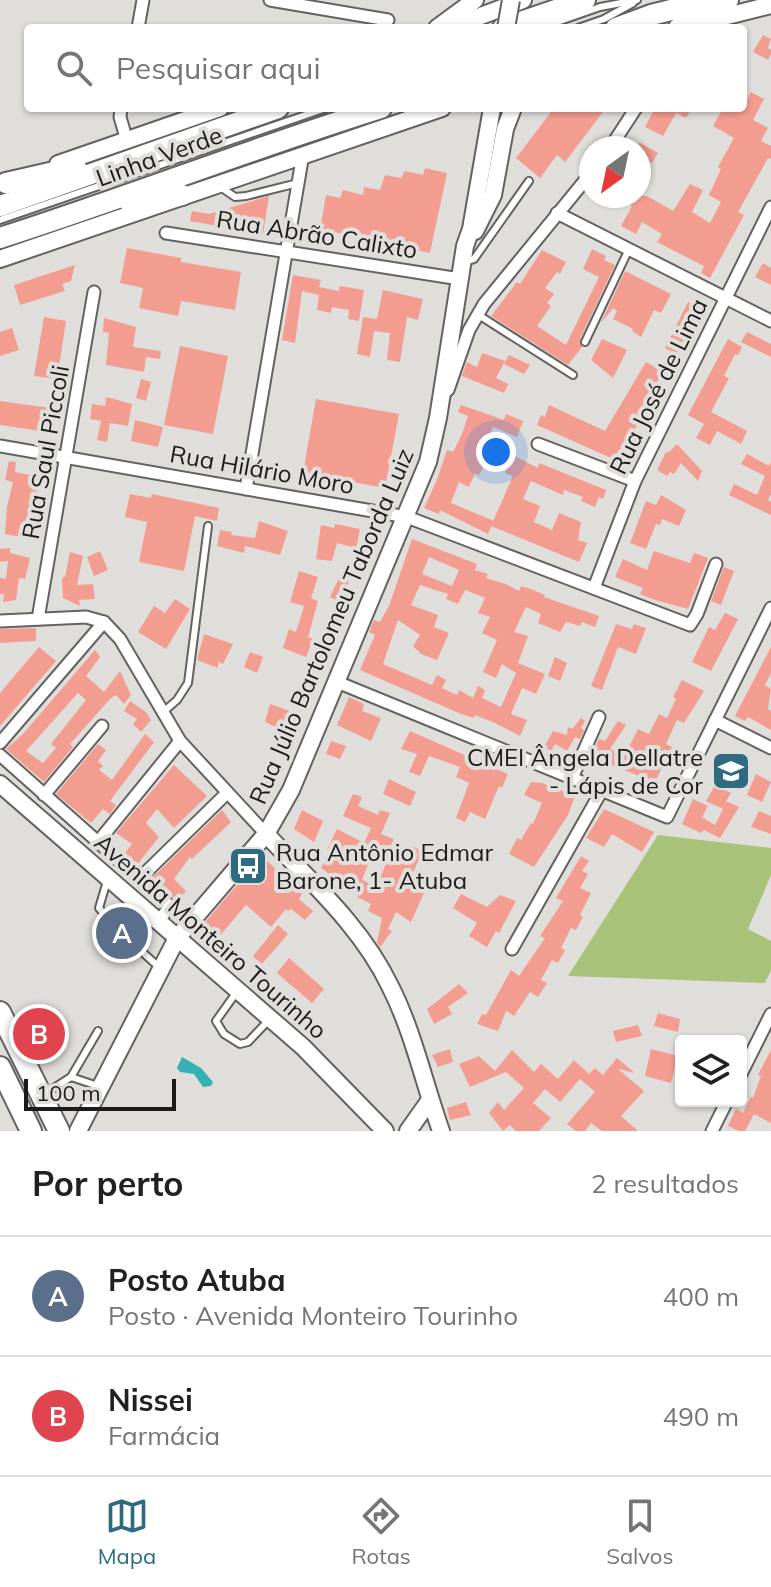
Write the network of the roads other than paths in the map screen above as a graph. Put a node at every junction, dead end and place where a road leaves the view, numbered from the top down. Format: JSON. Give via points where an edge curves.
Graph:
{"nodes":[{"id":1,"x":143,"y":0,"type":"edge"},
{"id":2,"x":270,"y":0,"type":"edge"},
{"id":3,"x":475,"y":0,"type":"edge"},
{"id":4,"x":504,"y":0,"type":"edge"},
{"id":5,"x":511,"y":0,"type":"edge"},
{"id":6,"x":523,"y":0,"type":"edge"},
{"id":7,"x":585,"y":0,"type":"edge"},
{"id":8,"x":637,"y":0,"type":"edge"},
{"id":9,"x":711,"y":0,"type":"edge"},
{"id":10,"x":728,"y":0,"type":"edge"},
{"id":11,"x":329,"y":5,"type":"edge"},
{"id":12,"x":771,"y":5,"type":"edge"},
{"id":13,"x":388,"y":20,"type":"dead end"},
{"id":14,"x":139,"y":24,"type":"edge"},
{"id":15,"x":442,"y":24,"type":"edge"},
{"id":16,"x":460,"y":24,"type":"edge"},
{"id":17,"x":503,"y":24,"type":"edge"},
{"id":18,"x":504,"y":24,"type":"edge"},
{"id":19,"x":515,"y":24,"type":"edge"},
{"id":20,"x":551,"y":24,"type":"edge"},
{"id":21,"x":590,"y":24,"type":"edge"},
{"id":22,"x":627,"y":24,"type":"edge"},
{"id":23,"x":686,"y":24,"type":"edge"},
{"id":24,"x":695,"y":24,"type":"edge"},
{"id":25,"x":121,"y":112,"type":"edge"},
{"id":26,"x":209,"y":112,"type":"edge"},
{"id":27,"x":257,"y":112,"type":"edge"},
{"id":28,"x":267,"y":112,"type":"edge"},
{"id":29,"x":314,"y":112,"type":"edge"},
{"id":30,"x":368,"y":112,"type":"edge"},
{"id":31,"x":430,"y":112,"type":"edge"},
{"id":32,"x":484,"y":112,"type":"edge"},
{"id":33,"x":491,"y":112,"type":"edge"},
{"id":34,"x":511,"y":112,"type":"edge"},
{"id":35,"x":633,"y":112,"type":"edge"},
{"id":36,"x":244,"y":120,"type":"junction"},
{"id":37,"x":618,"y":136,"type":"edge"},
{"id":38,"x":127,"y":141,"type":"junction"},
{"id":39,"x":154,"y":150,"type":"junction"},
{"id":40,"x":303,"y":154,"type":"junction"},
{"id":41,"x":529,"y":181,"type":"dead end"},
{"id":42,"x":3,"y":183,"type":"edge"},
{"id":43,"x":298,"y":183,"type":"junction"},
{"id":44,"x":215,"y":184,"type":"junction"},
{"id":45,"x":579,"y":187,"type":"edge"},
{"id":46,"x":474,"y":190,"type":"junction"},
{"id":47,"x":182,"y":195,"type":"junction"},
{"id":48,"x":0,"y":206,"type":"edge"},
{"id":49,"x":771,"y":207,"type":"edge"},
{"id":50,"x":95,"y":208,"type":"junction"},
{"id":51,"x":557,"y":213,"type":"junction"},
{"id":52,"x":0,"y":220,"type":"edge"},
{"id":53,"x":166,"y":233,"type":"dead end"},
{"id":54,"x":0,"y":238,"type":"edge"},
{"id":55,"x":465,"y":246,"type":"junction"},
{"id":56,"x":629,"y":249,"type":"junction"},
{"id":57,"x":286,"y":252,"type":"junction"},
{"id":58,"x":0,"y":259,"type":"edge"},
{"id":59,"x":462,"y":271,"type":"junction"},
{"id":60,"x":94,"y":292,"type":"dead end"},
{"id":61,"x":726,"y":298,"type":"junction"},
{"id":62,"x":477,"y":314,"type":"junction"},
{"id":63,"x":771,"y":321,"type":"edge"},
{"id":64,"x":585,"y":342,"type":"dead end"},
{"id":65,"x":573,"y":375,"type":"dead end"},
{"id":66,"x":438,"y":418,"type":"junction"},
{"id":67,"x":538,"y":444,"type":"dead end"},
{"id":68,"x":0,"y":446,"type":"edge"},
{"id":69,"x":66,"y":457,"type":"junction"},
{"id":70,"x":635,"y":481,"type":"junction"},
{"id":71,"x":246,"y":489,"type":"junction"},
{"id":72,"x":407,"y":517,"type":"junction"},
{"id":73,"x":208,"y":526,"type":"dead end"},
{"id":74,"x":716,"y":564,"type":"dead end"},
{"id":75,"x":594,"y":588,"type":"junction"},
{"id":76,"x":771,"y":608,"type":"edge"},
{"id":77,"x":38,"y":619,"type":"junction"},
{"id":78,"x":0,"y":621,"type":"edge"},
{"id":79,"x":104,"y":622,"type":"junction"},
{"id":80,"x":337,"y":682,"type":"junction"},
{"id":81,"x":162,"y":713,"type":"junction"},
{"id":82,"x":599,"y":717,"type":"dead end"},
{"id":83,"x":715,"y":720,"type":"junction"},
{"id":84,"x":102,"y":726,"type":"dead end"},
{"id":85,"x":180,"y":741,"type":"junction"},
{"id":86,"x":0,"y":743,"type":"edge"},
{"id":87,"x":771,"y":748,"type":"edge"},
{"id":88,"x":0,"y":755,"type":"edge"},
{"id":89,"x":572,"y":778,"type":"junction"},
{"id":90,"x":0,"y":784,"type":"edge"},
{"id":91,"x":602,"y":790,"type":"junction"},
{"id":92,"x":227,"y":793,"type":"junction"},
{"id":93,"x":44,"y":795,"type":"junction"},
{"id":94,"x":266,"y":834,"type":"junction"},
{"id":95,"x":98,"y":842,"type":"junction"},
{"id":96,"x":108,"y":878,"type":"junction"},
{"id":97,"x":139,"y":879,"type":"junction"},
{"id":98,"x":158,"y":922,"type":"junction"},
{"id":99,"x":116,"y":928,"type":"dead end"},
{"id":100,"x":177,"y":938,"type":"junction"},
{"id":101,"x":128,"y":939,"type":"dead end"},
{"id":102,"x":512,"y":949,"type":"dead end"},
{"id":103,"x":161,"y":969,"type":"junction"},
{"id":104,"x":238,"y":990,"type":"junction"},
{"id":105,"x":0,"y":1012,"type":"edge"},
{"id":106,"x":771,"y":1014,"type":"edge"},
{"id":107,"x":271,"y":1019,"type":"junction"},
{"id":108,"x":98,"y":1031,"type":"dead end"},
{"id":109,"x":747,"y":1062,"type":"edge"},
{"id":110,"x":0,"y":1067,"type":"edge"},
{"id":111,"x":71,"y":1077,"type":"junction"},
{"id":112,"x":101,"y":1087,"type":"junction"},
{"id":113,"x":41,"y":1096,"type":"junction"},
{"id":114,"x":430,"y":1100,"type":"junction"},
{"id":115,"x":724,"y":1107,"type":"edge"},
{"id":116,"x":31,"y":1131,"type":"edge"},
{"id":117,"x":59,"y":1131,"type":"edge"},
{"id":118,"x":78,"y":1131,"type":"edge"},
{"id":119,"x":385,"y":1131,"type":"edge"},
{"id":120,"x":408,"y":1131,"type":"edge"},
{"id":121,"x":441,"y":1131,"type":"edge"},
{"id":122,"x":713,"y":1131,"type":"edge"}],
"edges":[{"from":1,"to":14,"type":"street"},
{"from":2,"to":11,"type":"street"},
{"from":3,"to":15,"type":"main road"},
{"from":4,"to":17,"type":"main road"},
{"from":5,"to":18,"type":"main road","bridge":true},
{"from":6,"to":16,"type":"main road"},
{"from":7,"to":19,"type":"highway"},
{"from":8,"to":20,"type":"lane"},
{"from":8,"to":21,"type":"lane"},
{"from":9,"to":22,"type":"highway"},
{"from":10,"to":23,"type":"highway"},
{"from":11,"to":13,"type":"street"},
{"from":12,"to":24,"type":"main road"},
{"from":25,"to":38,"type":"street"},
{"from":26,"to":38,"type":"main road"},
{"from":27,"to":36,"type":"highway"},
{"from":28,"to":36,"type":"highway","name":"Linha Verde"},
{"from":29,"to":52,"type":"lane"},
{"from":30,"to":50,"type":"highway","name":"Linha Verde"},
{"from":31,"to":40,"type":"main road"},
{"from":32,"to":46,"type":"main road","name":"Rua Júlio Bartolomeu Taborda Luiz"},
{"from":33,"to":46,"type":"main road","name":"Rua Júlio Bartolomeu Taborda Luiz"},
{"from":34,"to":55,"type":"main road","via":[[489,208]]},
{"from":35,"to":37,"type":"street"},
{"from":36,"to":39,"type":"highway","name":"Linha Verde"},
{"from":38,"to":42,"type":"main road"},
{"from":39,"to":42,"type":"highway"},
{"from":39,"to":48,"type":"highway","name":"Linha Verde"},
{"from":40,"to":43,"type":"street"},
{"from":40,"to":44,"type":"main road"},
{"from":41,"to":59,"type":"lane"},
{"from":43,"to":44,"type":"lane","via":[[235,197]]},
{"from":43,"to":57,"type":"street"},
{"from":44,"to":47,"type":"main road"},
{"from":45,"to":51,"type":"street"},
{"from":46,"to":55,"type":"main road","name":"Rua Júlio Bartolomeu Taborda Luiz"},
{"from":47,"to":50,"type":"highway"},
{"from":47,"to":58,"type":"main road"},
{"from":49,"to":61,"type":"street","name":"Rua José de Lima"},
{"from":50,"to":54,"type":"highway","name":"Linha Verde"},
{"from":51,"to":56,"type":"street"},
{"from":51,"to":62,"type":"street"},
{"from":53,"to":57,"type":"street","name":"Rua Abrão Calixto"},
{"from":55,"to":59,"type":"main road","name":"Rua Júlio Bartolomeu Taborda Luiz"},
{"from":56,"to":61,"type":"street"},
{"from":56,"to":64,"type":"lane"},
{"from":57,"to":59,"type":"street","name":"Rua Abrão Calixto"},
{"from":57,"to":71,"type":"street"},
{"from":59,"to":66,"type":"main road","name":"Rua Júlio Bartolomeu Taborda Luiz"},
{"from":60,"to":69,"type":"street","name":"Rua Saul Piccoli"},
{"from":61,"to":63,"type":"street"},
{"from":61,"to":70,"type":"street","name":"Rua José de Lima"},
{"from":62,"to":65,"type":"lane"},
{"from":62,"to":66,"type":"street"},
{"from":66,"to":72,"type":"main road","name":"Rua Júlio Bartolomeu Taborda Luiz"},
{"from":67,"to":70,"type":"street"},
{"from":68,"to":69,"type":"street","name":"Rua Hilário Moro"},
{"from":69,"to":71,"type":"street","name":"Rua Hilário Moro"},
{"from":69,"to":77,"type":"street","name":"Rua Saul Piccoli"},
{"from":70,"to":75,"type":"street","name":"Rua José de Lima"},
{"from":71,"to":72,"type":"street","name":"Rua Hilário Moro"},
{"from":72,"to":75,"type":"street","name":"Rua Hilário Moro"},
{"from":72,"to":80,"type":"main road","name":"Rua Júlio Bartolomeu Taborda Luiz"},
{"from":73,"to":81,"type":"lane","via":[[188,683]]},
{"from":74,"to":75,"type":"street","name":"Rua Hilário Moro","via":[[690,625]]},
{"from":76,"to":83,"type":"street"},
{"from":77,"to":78,"type":"street"},
{"from":77,"to":79,"type":"street","via":[[86,617]]},
{"from":79,"to":81,"type":"street","via":[[120,639]]},
{"from":79,"to":86,"type":"street"},
{"from":80,"to":89,"type":"street"},
{"from":80,"to":94,"type":"main road","name":"Rua Júlio Bartolomeu Taborda Luiz","via":[[284,805]]},
{"from":81,"to":85,"type":"street"},
{"from":82,"to":89,"type":"street"},
{"from":83,"to":87,"type":"street"},
{"from":83,"to":91,"type":"street","via":[[667,817]]},
{"from":84,"to":93,"type":"street"},
{"from":85,"to":92,"type":"street"},
{"from":85,"to":95,"type":"street"},
{"from":88,"to":93,"type":"street"},
{"from":89,"to":91,"type":"street"},
{"from":90,"to":96,"type":"main road","name":"Avenida Monteiro Tourinho"},
{"from":91,"to":102,"type":"street"},
{"from":92,"to":94,"type":"street"},
{"from":92,"to":97,"type":"street"},
{"from":93,"to":95,"type":"street"},
{"from":94,"to":100,"type":"main road","name":"Rua Júlio Bartolomeu Taborda Luiz"},
{"from":94,"to":114,"type":"main road","via":[[374,957],[396,998]]},
{"from":95,"to":97,"type":"street"},
{"from":96,"to":98,"type":"main road","name":"Avenida Monteiro Tourinho"},
{"from":96,"to":99,"type":"lane","via":[[99,908]]},
{"from":97,"to":98,"type":"street","via":[[170,906]]},
{"from":98,"to":100,"type":"main road","name":"Avenida Monteiro Tourinho"},
{"from":100,"to":103,"type":"main road","name":"Rua Júlio Bartolomeu Taborda Luiz"},
{"from":100,"to":104,"type":"main road","name":"Avenida Monteiro Tourinho"},
{"from":101,"to":103,"type":"lane"},
{"from":103,"to":112,"type":"main road","name":"Rua Júlio Bartolomeu Taborda Luiz"},
{"from":104,"to":107,"type":"main road","name":"Avenida Monteiro Tourinho"},
{"from":104,"to":107,"type":"lane","via":[[216,1021],[224,1034],[240,1044],[248,1042]]},
{"from":105,"to":113,"type":"highway"},
{"from":106,"to":109,"type":"street"},
{"from":107,"to":119,"type":"main road","name":"Avenida Monteiro Tourinho"},
{"from":108,"to":111,"type":"lane"},
{"from":110,"to":116,"type":"highway"},
{"from":111,"to":112,"type":"lane"},
{"from":111,"to":113,"type":"lane"},
{"from":112,"to":118,"type":"main road","name":"Rua Júlio Bartolomeu Taborda Luiz"},
{"from":113,"to":117,"type":"highway"},
{"from":114,"to":120,"type":"main road"},
{"from":114,"to":121,"type":"main road"},
{"from":115,"to":122,"type":"street"}]}
